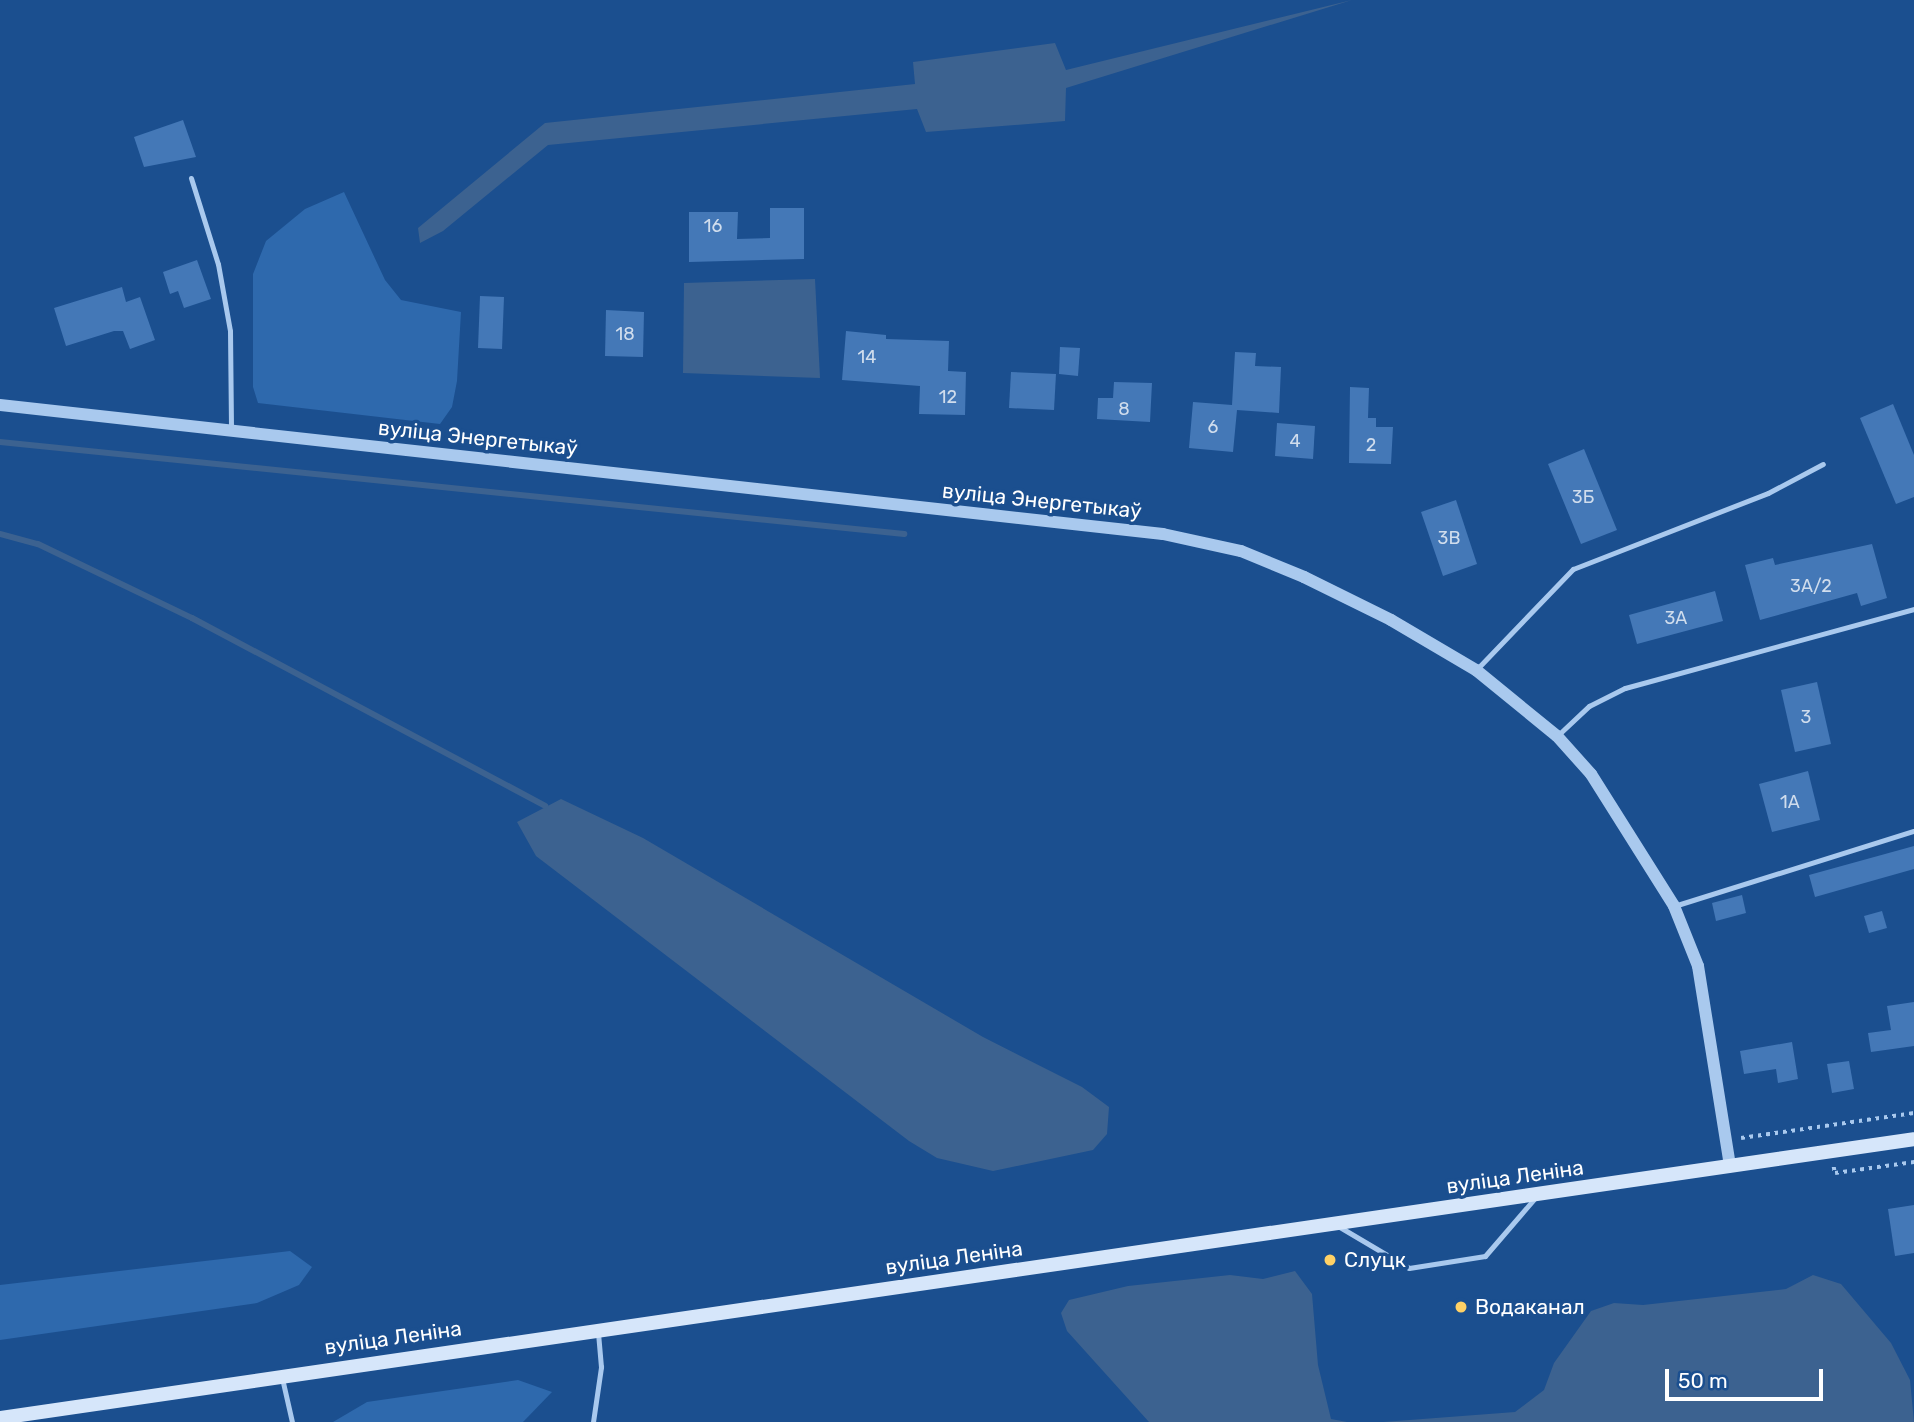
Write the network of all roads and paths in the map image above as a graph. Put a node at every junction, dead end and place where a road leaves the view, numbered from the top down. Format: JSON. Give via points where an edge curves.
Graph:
{"nodes":[{"id":1,"x":191,"y":178,"type":"dead end"},
{"id":2,"x":0,"y":405,"type":"edge"},
{"id":3,"x":231,"y":430,"type":"junction"},
{"id":4,"x":1823,"y":464,"type":"dead end"},
{"id":5,"x":1914,"y":609,"type":"edge"},
{"id":6,"x":1476,"y":670,"type":"junction"},
{"id":7,"x":1557,"y":736,"type":"junction"},
{"id":8,"x":1914,"y":831,"type":"edge"},
{"id":9,"x":1674,"y":906,"type":"junction"},
{"id":10,"x":1914,"y":1113,"type":"edge"},
{"id":11,"x":1914,"y":1139,"type":"edge"},
{"id":12,"x":1725,"y":1140,"type":"junction"},
{"id":13,"x":1730,"y":1166,"type":"junction"},
{"id":14,"x":1537,"y":1195,"type":"junction"},
{"id":15,"x":1335,"y":1224,"type":"junction"},
{"id":16,"x":597,"y":1331,"type":"junction"},
{"id":17,"x":281,"y":1374,"type":"junction"},
{"id":18,"x":0,"y":1418,"type":"edge"},
{"id":19,"x":292,"y":1422,"type":"edge"},
{"id":20,"x":593,"y":1422,"type":"edge"}],
"edges":[{"from":1,"to":3,"type":"lane","via":[[218,264],[230,331]]},
{"from":2,"to":3,"type":"street","name":"вуліца Энергетыкаў"},
{"from":3,"to":6,"type":"street","name":"вуліца Энергетыкаў","via":[[1163,534],[1241,551],[1304,577],[1391,620]]},
{"from":4,"to":6,"type":"lane","via":[[1768,493],[1573,569]]},
{"from":5,"to":7,"type":"lane","via":[[1625,688],[1589,706]]},
{"from":6,"to":7,"type":"street","name":"вуліца Энергетыкаў"},
{"from":7,"to":9,"type":"street","name":"вуліца Энергетыкаў","via":[[1591,774]]},
{"from":8,"to":9,"type":"lane"},
{"from":9,"to":12,"type":"street","name":"вуліца Энергетыкаў","via":[[1698,966]]},
{"from":10,"to":12,"type":"path"},
{"from":11,"to":13,"type":"main road","name":"вуліца Леніна"},
{"from":12,"to":13,"type":"street","name":"вуліца Энергетыкаў"},
{"from":13,"to":14,"type":"main road","name":"вуліца Леніна"},
{"from":14,"to":15,"type":"main road","name":"вуліца Леніна"},
{"from":14,"to":15,"type":"lane","via":[[1485,1256],[1409,1268]]},
{"from":15,"to":16,"type":"main road","name":"вуліца Леніна"},
{"from":16,"to":17,"type":"main road","name":"вуліца Леніна"},
{"from":16,"to":20,"type":"lane","via":[[601,1367]]},
{"from":17,"to":18,"type":"main road","name":"вуліца Леніна"},
{"from":17,"to":19,"type":"lane"}]}
